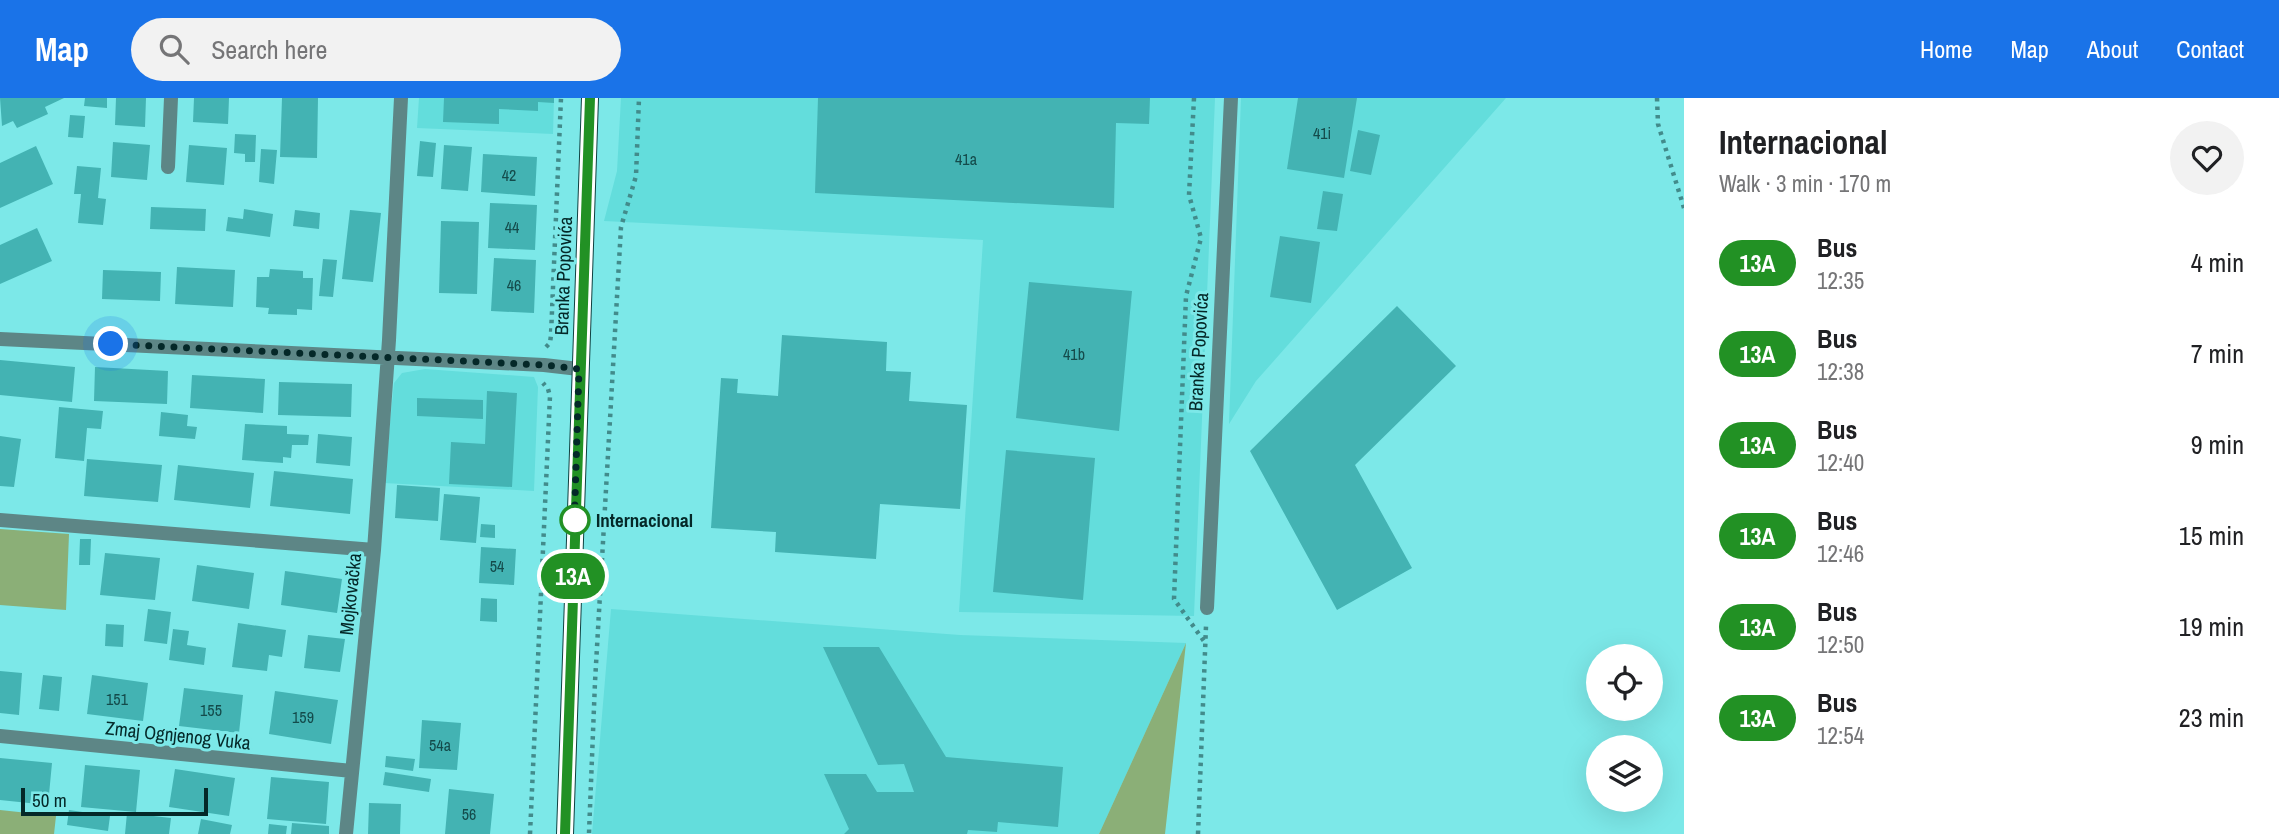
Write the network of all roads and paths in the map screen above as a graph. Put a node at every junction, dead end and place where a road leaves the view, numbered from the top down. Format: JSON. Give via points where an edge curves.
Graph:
{"nodes":[{"id":1,"x":171,"y":98,"type":"edge"},
{"id":2,"x":401,"y":98,"type":"edge"},
{"id":3,"x":561,"y":98,"type":"edge"},
{"id":4,"x":590,"y":98,"type":"edge"},
{"id":5,"x":639,"y":98,"type":"edge"},
{"id":6,"x":1194,"y":98,"type":"edge"},
{"id":7,"x":1231,"y":98,"type":"edge"},
{"id":8,"x":1657,"y":98,"type":"edge"},
{"id":9,"x":168,"y":167,"type":"dead end"},
{"id":10,"x":1684,"y":208,"type":"edge"},
{"id":11,"x":0,"y":339,"type":"edge"},
{"id":12,"x":388,"y":358,"type":"junction"},
{"id":13,"x":544,"y":365,"type":"junction"},
{"id":14,"x":579,"y":369,"type":"junction"},
{"id":15,"x":0,"y":520,"type":"edge"},
{"id":16,"x":374,"y":550,"type":"junction"},
{"id":17,"x":1207,"y":608,"type":"joint"},
{"id":18,"x":1206,"y":644,"type":"junction"},
{"id":19,"x":0,"y":736,"type":"edge"},
{"id":20,"x":352,"y":771,"type":"junction"},
{"id":21,"x":346,"y":834,"type":"edge"},
{"id":22,"x":530,"y":834,"type":"edge"},
{"id":23,"x":565,"y":834,"type":"edge"},
{"id":24,"x":589,"y":834,"type":"edge"},
{"id":25,"x":1198,"y":834,"type":"edge"}],
"edges":[{"from":1,"to":9,"type":"street"},
{"from":2,"to":12,"type":"street","name":"Mojkovačka"},
{"from":3,"to":13,"type":"path","via":[[551,335]]},
{"from":4,"to":14,"type":"main road","name":"Branka Popovića"},
{"from":5,"to":24,"type":"path","via":[[636,176],[621,227]]},
{"from":6,"to":18,"type":"path","via":[[1189,195],[1201,238],[1186,296],[1174,599]]},
{"from":7,"to":17,"type":"street","name":"Branka Popovića"},
{"from":8,"to":10,"type":"path","via":[[1658,124]]},
{"from":11,"to":12,"type":"street"},
{"from":12,"to":13,"type":"street"},
{"from":12,"to":16,"type":"street","name":"Mojkovačka"},
{"from":13,"to":14,"type":"street"},
{"from":13,"to":22,"type":"path","via":[[543,383],[550,396]]},
{"from":14,"to":23,"type":"main road","name":"Branka Popovića"},
{"from":15,"to":16,"type":"street"},
{"from":16,"to":20,"type":"street","name":"Mojkovačka"},
{"from":17,"to":18,"type":"path"},
{"from":18,"to":25,"type":"path"},
{"from":19,"to":20,"type":"street","name":"Zmaj Ognjenog Vuka"},
{"from":20,"to":21,"type":"street","name":"Mojkovačka"}]}
